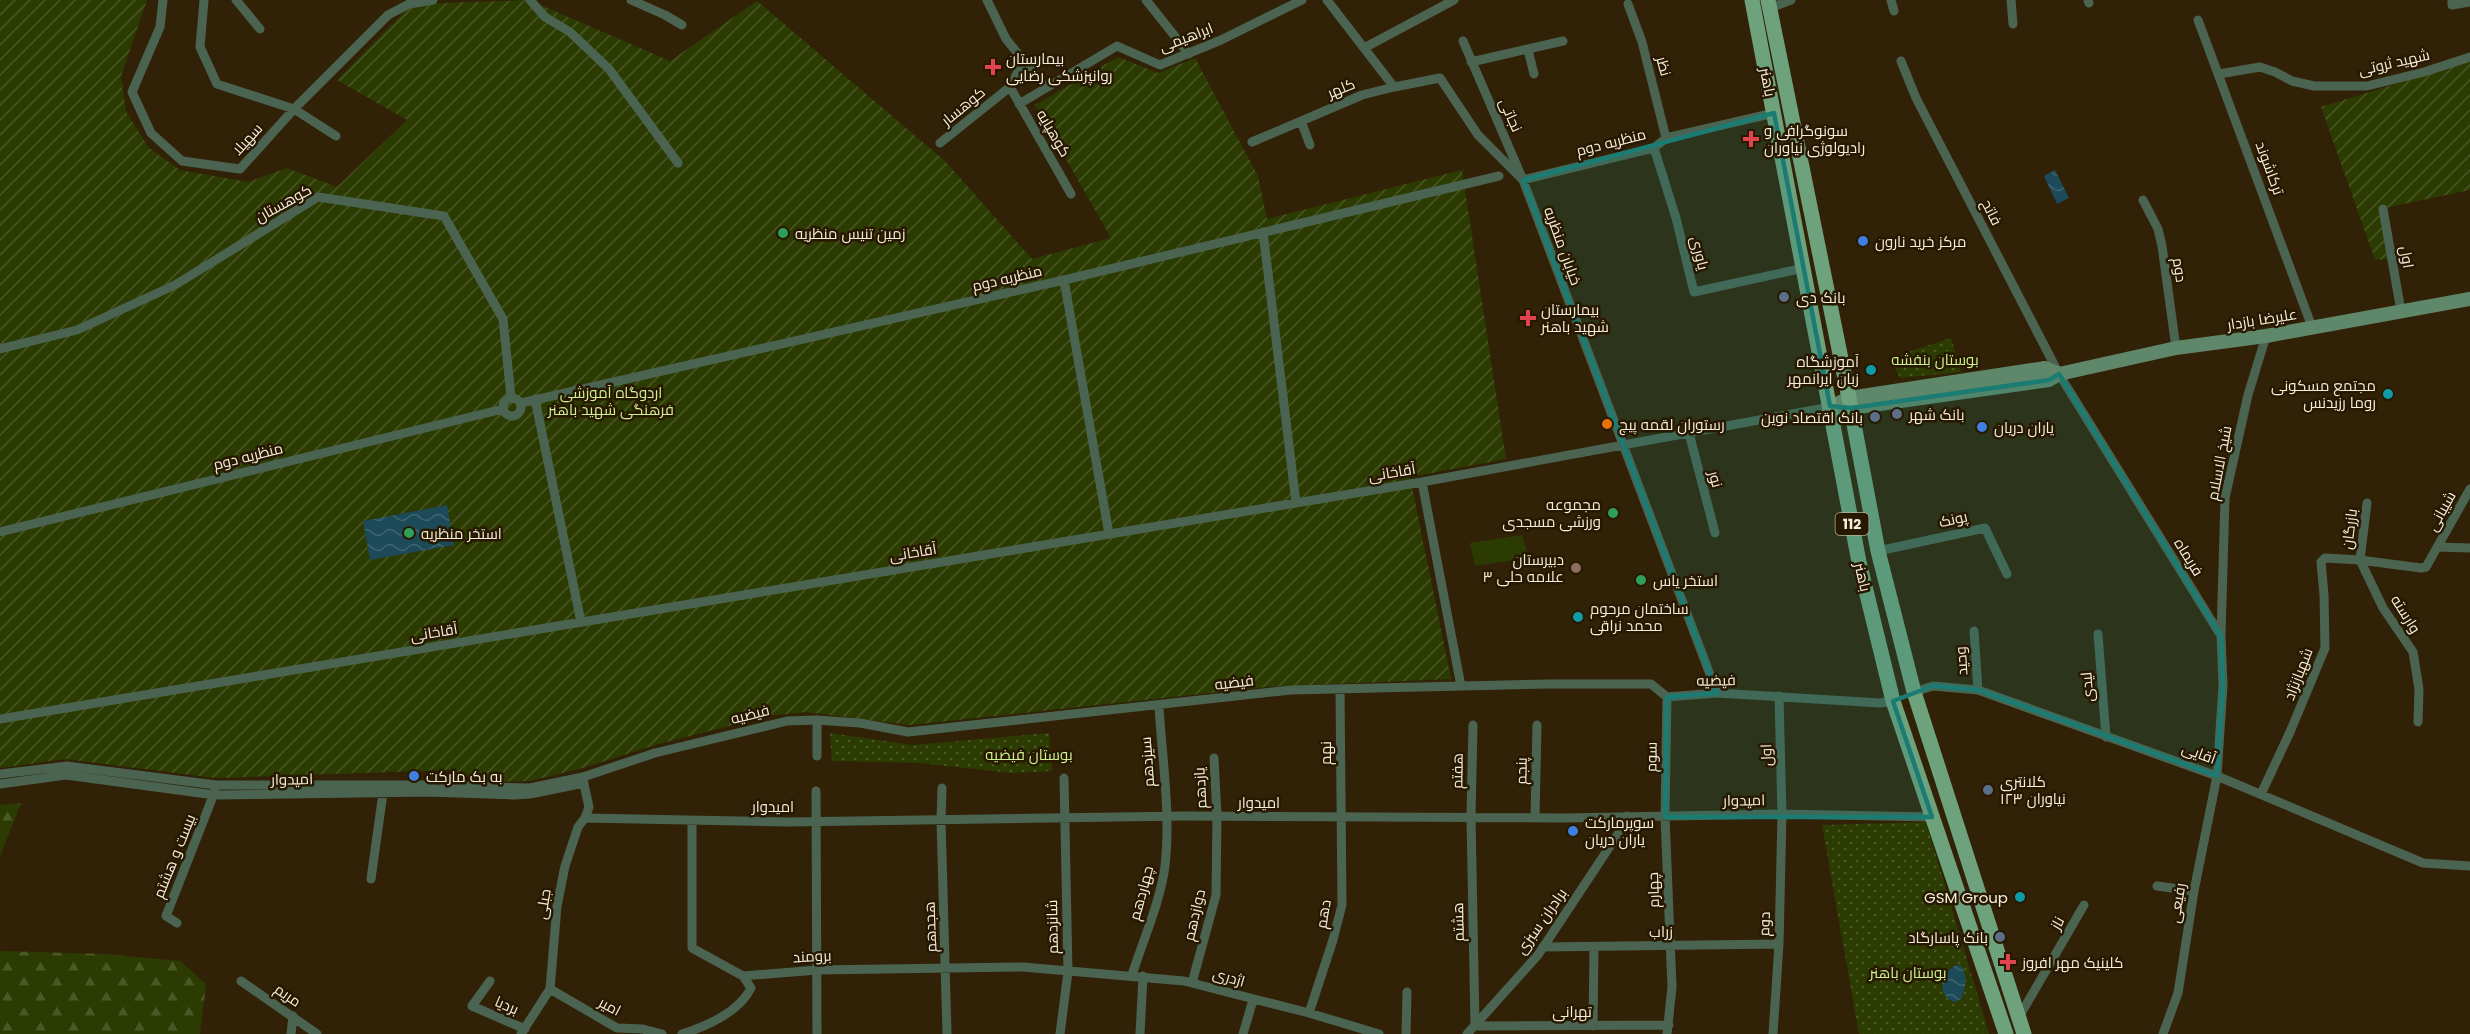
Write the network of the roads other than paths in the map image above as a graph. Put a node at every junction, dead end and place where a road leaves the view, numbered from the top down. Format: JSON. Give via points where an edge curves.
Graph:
{"nodes":[{"id":1,"x":163,"y":0,"type":"edge"},
{"id":2,"x":204,"y":0,"type":"edge"},
{"id":3,"x":236,"y":0,"type":"edge"},
{"id":4,"x":433,"y":0,"type":"edge"},
{"id":5,"x":530,"y":0,"type":"edge"},
{"id":6,"x":631,"y":0,"type":"edge"},
{"id":7,"x":987,"y":0,"type":"edge"},
{"id":8,"x":1146,"y":0,"type":"edge"},
{"id":9,"x":1302,"y":0,"type":"edge"},
{"id":10,"x":1327,"y":0,"type":"edge"},
{"id":11,"x":1454,"y":0,"type":"edge"},
{"id":12,"x":1752,"y":0,"type":"edge"},
{"id":13,"x":1791,"y":0,"type":"edge"},
{"id":14,"x":1891,"y":0,"type":"edge"},
{"id":15,"x":2010,"y":0,"type":"edge"},
{"id":16,"x":2452,"y":0,"type":"edge"},
{"id":17,"x":2470,"y":2,"type":"edge"},
{"id":18,"x":1628,"y":4,"type":"dead end"},
{"id":19,"x":1769,"y":4,"type":"edge"},
{"id":20,"x":1894,"y":11,"type":"dead end"},
{"id":21,"x":2198,"y":20,"type":"dead end"},
{"id":22,"x":2013,"y":24,"type":"dead end"},
{"id":23,"x":681,"y":25,"type":"dead end"},
{"id":24,"x":260,"y":29,"type":"dead end"},
{"id":25,"x":1463,"y":41,"type":"dead end"},
{"id":26,"x":1563,"y":41,"type":"dead end"},
{"id":27,"x":1364,"y":48,"type":"junction"},
{"id":28,"x":1528,"y":50,"type":"junction"},
{"id":29,"x":1189,"y":54,"type":"junction"},
{"id":30,"x":2470,"y":57,"type":"edge"},
{"id":31,"x":1023,"y":62,"type":"junction"},
{"id":32,"x":1471,"y":62,"type":"junction"},
{"id":33,"x":1901,"y":62,"type":"dead end"},
{"id":34,"x":1534,"y":74,"type":"dead end"},
{"id":35,"x":2219,"y":74,"type":"junction"},
{"id":36,"x":1010,"y":87,"type":"junction"},
{"id":37,"x":1394,"y":87,"type":"junction"},
{"id":38,"x":1046,"y":88,"type":"junction"},
{"id":39,"x":1019,"y":104,"type":"junction"},
{"id":40,"x":294,"y":109,"type":"junction"},
{"id":41,"x":1774,"y":113,"type":"junction"},
{"id":42,"x":1301,"y":121,"type":"junction"},
{"id":43,"x":336,"y":136,"type":"dead end"},
{"id":44,"x":1666,"y":138,"type":"junction"},
{"id":45,"x":1252,"y":142,"type":"dead end"},
{"id":46,"x":940,"y":143,"type":"dead end"},
{"id":47,"x":1310,"y":145,"type":"dead end"},
{"id":48,"x":1654,"y":148,"type":"junction"},
{"id":49,"x":678,"y":163,"type":"dead end"},
{"id":50,"x":1499,"y":176,"type":"dead end"},
{"id":51,"x":1523,"y":180,"type":"junction"},
{"id":52,"x":1071,"y":194,"type":"dead end"},
{"id":53,"x":2143,"y":200,"type":"dead end"},
{"id":54,"x":2383,"y":209,"type":"dead end"},
{"id":55,"x":1263,"y":232,"type":"junction"},
{"id":56,"x":1804,"y":268,"type":"junction"},
{"id":57,"x":1064,"y":280,"type":"junction"},
{"id":58,"x":2470,"y":299,"type":"edge"},
{"id":59,"x":2401,"y":311,"type":"junction"},
{"id":60,"x":2312,"y":327,"type":"junction"},
{"id":61,"x":2266,"y":336,"type":"junction"},
{"id":62,"x":2176,"y":348,"type":"junction"},
{"id":63,"x":0,"y":349,"type":"edge"},
{"id":64,"x":2059,"y":374,"type":"junction"},
{"id":65,"x":511,"y":397,"type":"junction"},
{"id":66,"x":535,"y":399,"type":"junction"},
{"id":67,"x":521,"y":403,"type":"junction"},
{"id":68,"x":1850,"y":403,"type":"junction"},
{"id":69,"x":1832,"y":407,"type":"junction"},
{"id":70,"x":503,"y":409,"type":"junction"},
{"id":71,"x":1689,"y":433,"type":"junction"},
{"id":72,"x":1621,"y":444,"type":"junction"},
{"id":73,"x":1422,"y":482,"type":"junction"},
{"id":74,"x":2470,"y":489,"type":"edge"},
{"id":75,"x":1296,"y":503,"type":"junction"},
{"id":76,"x":2367,"y":503,"type":"dead end"},
{"id":77,"x":0,"y":532,"type":"edge"},
{"id":78,"x":1715,"y":532,"type":"dead end"},
{"id":79,"x":1109,"y":534,"type":"junction"},
{"id":80,"x":2438,"y":547,"type":"junction"},
{"id":81,"x":2470,"y":548,"type":"edge"},
{"id":82,"x":1878,"y":551,"type":"junction"},
{"id":83,"x":2360,"y":560,"type":"junction"},
{"id":84,"x":2007,"y":574,"type":"dead end"},
{"id":85,"x":581,"y":622,"type":"junction"},
{"id":86,"x":1974,"y":631,"type":"dead end"},
{"id":87,"x":2098,"y":634,"type":"dead end"},
{"id":88,"x":2221,"y":636,"type":"junction"},
{"id":89,"x":1461,"y":686,"type":"junction"},
{"id":90,"x":1340,"y":689,"type":"junction"},
{"id":91,"x":1978,"y":690,"type":"junction"},
{"id":92,"x":1717,"y":693,"type":"junction"},
{"id":93,"x":1914,"y":693,"type":"junction"},
{"id":94,"x":1779,"y":696,"type":"junction"},
{"id":95,"x":1667,"y":697,"type":"junction"},
{"id":96,"x":1893,"y":701,"type":"junction"},
{"id":97,"x":1159,"y":706,"type":"junction"},
{"id":98,"x":0,"y":719,"type":"edge"},
{"id":99,"x":817,"y":720,"type":"junction"},
{"id":100,"x":2418,"y":722,"type":"dead end"},
{"id":101,"x":1473,"y":725,"type":"dead end"},
{"id":102,"x":1537,"y":725,"type":"dead end"},
{"id":103,"x":2106,"y":737,"type":"junction"},
{"id":104,"x":817,"y":756,"type":"dead end"},
{"id":105,"x":1214,"y":758,"type":"dead end"},
{"id":106,"x":38,"y":773,"type":"junction"},
{"id":107,"x":0,"y":774,"type":"edge"},
{"id":108,"x":2217,"y":776,"type":"junction"},
{"id":109,"x":1064,"y":778,"type":"dead end"},
{"id":110,"x":584,"y":780,"type":"junction"},
{"id":111,"x":0,"y":784,"type":"edge"},
{"id":112,"x":942,"y":788,"type":"dead end"},
{"id":113,"x":215,"y":790,"type":"junction"},
{"id":114,"x":530,"y":791,"type":"junction"},
{"id":115,"x":816,"y":791,"type":"dead end"},
{"id":116,"x":382,"y":793,"type":"junction"},
{"id":117,"x":2261,"y":794,"type":"junction"},
{"id":118,"x":1782,"y":814,"type":"junction"},
{"id":119,"x":1166,"y":816,"type":"junction"},
{"id":120,"x":1217,"y":816,"type":"junction"},
{"id":121,"x":1627,"y":816,"type":"junction"},
{"id":122,"x":1932,"y":816,"type":"junction"},
{"id":123,"x":1339,"y":817,"type":"junction"},
{"id":124,"x":1472,"y":817,"type":"junction"},
{"id":125,"x":1665,"y":817,"type":"junction"},
{"id":126,"x":1535,"y":818,"type":"junction"},
{"id":127,"x":585,"y":819,"type":"junction"},
{"id":128,"x":1066,"y":819,"type":"junction"},
{"id":129,"x":941,"y":820,"type":"junction"},
{"id":130,"x":692,"y":821,"type":"junction"},
{"id":131,"x":818,"y":821,"type":"junction"},
{"id":132,"x":2470,"y":866,"type":"edge"},
{"id":133,"x":371,"y":879,"type":"dead end"},
{"id":134,"x":2157,"y":886,"type":"dead end"},
{"id":135,"x":2194,"y":891,"type":"junction"},
{"id":136,"x":2084,"y":905,"type":"dead end"},
{"id":137,"x":177,"y":923,"type":"dead end"},
{"id":138,"x":1779,"y":944,"type":"junction"},
{"id":139,"x":1671,"y":946,"type":"junction"},
{"id":140,"x":1543,"y":947,"type":"junction"},
{"id":141,"x":1594,"y":947,"type":"junction"},
{"id":142,"x":946,"y":969,"type":"junction"},
{"id":143,"x":817,"y":970,"type":"junction"},
{"id":144,"x":1068,"y":972,"type":"junction"},
{"id":145,"x":1132,"y":975,"type":"junction"},
{"id":146,"x":743,"y":976,"type":"junction"},
{"id":147,"x":1143,"y":976,"type":"junction"},
{"id":148,"x":241,"y":981,"type":"dead end"},
{"id":149,"x":490,"y":981,"type":"dead end"},
{"id":150,"x":1192,"y":983,"type":"junction"},
{"id":151,"x":550,"y":989,"type":"junction"},
{"id":152,"x":1407,"y":992,"type":"dead end"},
{"id":153,"x":1253,"y":1000,"type":"junction"},
{"id":154,"x":1309,"y":1013,"type":"junction"},
{"id":155,"x":293,"y":1016,"type":"junction"},
{"id":156,"x":2019,"y":1017,"type":"junction"},
{"id":157,"x":1475,"y":1026,"type":"junction"},
{"id":158,"x":1593,"y":1026,"type":"junction"},
{"id":159,"x":1668,"y":1030,"type":"edge"},
{"id":160,"x":523,"y":1031,"type":"edge"},
{"id":161,"x":291,"y":1034,"type":"edge"},
{"id":162,"x":317,"y":1034,"type":"edge"},
{"id":163,"x":662,"y":1034,"type":"edge"},
{"id":164,"x":682,"y":1034,"type":"edge"},
{"id":165,"x":817,"y":1034,"type":"edge"},
{"id":166,"x":947,"y":1034,"type":"edge"},
{"id":167,"x":1060,"y":1034,"type":"edge"},
{"id":168,"x":1140,"y":1034,"type":"edge"},
{"id":169,"x":1243,"y":1034,"type":"edge"},
{"id":170,"x":1379,"y":1034,"type":"edge"},
{"id":171,"x":1406,"y":1034,"type":"edge"},
{"id":172,"x":1467,"y":1034,"type":"edge"},
{"id":173,"x":1773,"y":1034,"type":"edge"},
{"id":174,"x":2006,"y":1034,"type":"edge"},
{"id":175,"x":2024,"y":1034,"type":"edge"},
{"id":176,"x":2163,"y":1034,"type":"edge"}],
"edges":[{"from":1,"to":40,"type":"street","name":"سهیلا","via":[[160,27],[132,92],[151,133],[182,161],[240,169]]},
{"from":2,"to":40,"type":"street","via":[[200,47],[217,84]]},
{"from":3,"to":24,"type":"street"},
{"from":4,"to":40,"type":"street","name":"سهیلا","via":[[409,4],[388,15]]},
{"from":5,"to":49,"type":"street","via":[[609,69]]},
{"from":6,"to":23,"type":"street"},
{"from":7,"to":31,"type":"street","via":[[1006,39]]},
{"from":8,"to":29,"type":"street"},
{"from":9,"to":29,"type":"street","name":"ابراهیمی"},
{"from":10,"to":27,"type":"street"},
{"from":11,"to":27,"type":"street"},
{"from":12,"to":41,"type":"main road","name":"باهنر","number":"112"},
{"from":13,"to":19,"type":"street"},
{"from":14,"to":20,"type":"street"},
{"from":15,"to":22,"type":"street"},
{"from":16,"to":17,"type":"street","via":[[2452,6]]},
{"from":18,"to":44,"type":"street","name":"نظر","via":[[1642,42]]},
{"from":19,"to":68,"type":"main road","name":"باهنر","number":"112"},
{"from":21,"to":35,"type":"street","name":"ترکاشوند"},
{"from":25,"to":32,"type":"street","name":"نجاتی"},
{"from":26,"to":28,"type":"street"},
{"from":27,"to":37,"type":"street"},
{"from":28,"to":32,"type":"street"},
{"from":28,"to":34,"type":"street"},
{"from":29,"to":38,"type":"street","name":"ابراهیمی","via":[[1160,65],[1117,46]]},
{"from":30,"to":35,"type":"street","name":"شهید ثروتی","via":[[2367,86],[2314,86],[2260,67]]},
{"from":31,"to":36,"type":"street","name":"کوهسار"},
{"from":31,"to":38,"type":"street"},
{"from":32,"to":51,"type":"street","name":"نجاتی"},
{"from":33,"to":64,"type":"street","name":"فاتح"},
{"from":35,"to":60,"type":"street","name":"ترکاشوند"},
{"from":36,"to":39,"type":"street","name":"کوهپایه"},
{"from":36,"to":46,"type":"street","name":"کوهسار"},
{"from":37,"to":42,"type":"street","name":"کلهر","via":[[1362,95]]},
{"from":37,"to":51,"type":"street","name":"خیابان منظریه","via":[[1440,78],[1478,135]]},
{"from":38,"to":39,"type":"street","name":"ابراهیمی"},
{"from":39,"to":52,"type":"street","name":"کوهپایه"},
{"from":40,"to":43,"type":"street"},
{"from":41,"to":44,"type":"street","name":"منظریه دوم"},
{"from":41,"to":56,"type":"main road","name":"باهنر","number":"112"},
{"from":42,"to":45,"type":"street","name":"کلهر"},
{"from":42,"to":47,"type":"street"},
{"from":44,"to":48,"type":"street","name":"منظریه دوم"},
{"from":48,"to":51,"type":"street","name":"منظریه دوم"},
{"from":48,"to":56,"type":"street","name":"یاوری","via":[[1694,292]]},
{"from":50,"to":55,"type":"street","name":"منظریه دوم"},
{"from":51,"to":72,"type":"street","name":"خیابان منظریه"},
{"from":53,"to":62,"type":"street","name":"دوم","via":[[2162,246]]},
{"from":54,"to":59,"type":"street","name":"اول"},
{"from":55,"to":57,"type":"street","name":"منظریه دوم"},
{"from":55,"to":75,"type":"street"},
{"from":56,"to":69,"type":"main road","name":"باهنر","number":"112"},
{"from":57,"to":66,"type":"street","name":"منظریه دوم"},
{"from":57,"to":79,"type":"street"},
{"from":58,"to":59,"type":"main road","name":"علیرضا بازدار"},
{"from":59,"to":60,"type":"main road","name":"علیرضا بازدار"},
{"from":60,"to":61,"type":"main road","name":"علیرضا بازدار"},
{"from":61,"to":62,"type":"main road","name":"علیرضا بازدار"},
{"from":61,"to":88,"type":"street","name":"شیخ الاسلام","via":[[2225,498]]},
{"from":62,"to":64,"type":"main road","name":"علیرضا بازدار"},
{"from":63,"to":65,"type":"street","name":"کوهستان","via":[[77,330],[174,285],[318,197],[444,216],[503,319]]},
{"from":64,"to":68,"type":"main road","name":"علیرضا بازدار","via":[[2049,380]]},
{"from":64,"to":88,"type":"street","name":"فریماه"},
{"from":65,"to":67,"type":"street"},
{"from":65,"to":70,"type":"street"},
{"from":66,"to":67,"type":"street","name":"منظریه دوم"},
{"from":66,"to":85,"type":"street"},
{"from":67,"to":70,"type":"street","via":[[516,415]]},
{"from":68,"to":69,"type":"main road","name":"علیرضا بازدار"},
{"from":68,"to":82,"type":"main road","name":"باهنر","number":"112"},
{"from":69,"to":71,"type":"street","name":"آقاخانی"},
{"from":69,"to":96,"type":"main road","name":"باهنر","number":"112","via":[[1859,562]]},
{"from":70,"to":77,"type":"street","name":"منظریه دوم"},
{"from":71,"to":72,"type":"street","name":"آقاخانی"},
{"from":71,"to":78,"type":"street","name":"نور"},
{"from":72,"to":73,"type":"street","name":"آقاخانی"},
{"from":72,"to":92,"type":"street","name":"خیابان منظریه"},
{"from":73,"to":75,"type":"street","name":"آقاخانی"},
{"from":73,"to":89,"type":"street"},
{"from":74,"to":80,"type":"street","name":"شیبانی"},
{"from":75,"to":79,"type":"street","name":"آقاخانی"},
{"from":76,"to":83,"type":"street","name":"بازرگان"},
{"from":79,"to":85,"type":"street","name":"آقاخانی"},
{"from":80,"to":81,"type":"street"},
{"from":80,"to":83,"type":"street","name":"شیبانی","via":[[2423,568]]},
{"from":82,"to":84,"type":"street","name":"پونک","via":[[1985,528]]},
{"from":82,"to":93,"type":"main road","name":"باهنر","number":"112"},
{"from":83,"to":100,"type":"street","name":"وارسته","via":[[2383,608],[2413,652],[2419,689]]},
{"from":83,"to":117,"type":"street","name":"شهبازنژاد","via":[[2325,558],[2321,562],[2325,648]]},
{"from":85,"to":98,"type":"street","name":"آقاخانی"},
{"from":86,"to":91,"type":"street","name":"وحید"},
{"from":87,"to":103,"type":"street","name":"لیدی"},
{"from":88,"to":108,"type":"street","name":"فریماه","via":[[2223,685]]},
{"from":89,"to":90,"type":"street","name":"فیضیه"},
{"from":89,"to":95,"type":"street","name":"فیضیه","via":[[1651,684]]},
{"from":90,"to":97,"type":"street","name":"فیضیه","via":[[1291,690]]},
{"from":90,"to":123,"type":"street","name":"نهم"},
{"from":91,"to":93,"type":"street","name":"آقایی","via":[[1933,686]]},
{"from":91,"to":103,"type":"street","name":"آقایی"},
{"from":92,"to":94,"type":"street","name":"فیضیه"},
{"from":92,"to":95,"type":"street","name":"فیضیه"},
{"from":93,"to":96,"type":"main road"},
{"from":93,"to":156,"type":"main road","name":"باهنر","number":"112"},
{"from":94,"to":96,"type":"street","name":"فیضیه"},
{"from":94,"to":118,"type":"street","name":"اول"},
{"from":95,"to":125,"type":"street","name":"سوم"},
{"from":96,"to":122,"type":"main road","name":"باهنر","number":"112"},
{"from":97,"to":99,"type":"street","name":"فیضیه","via":[[908,732]]},
{"from":97,"to":119,"type":"street","name":"سیزدهم"},
{"from":99,"to":104,"type":"street"},
{"from":99,"to":110,"type":"street","name":"فیضیه","via":[[787,721],[677,747]]},
{"from":101,"to":124,"type":"street","name":"هفتم"},
{"from":102,"to":126,"type":"street","name":"پنجم"},
{"from":103,"to":108,"type":"street","name":"آقایی"},
{"from":105,"to":120,"type":"street","name":"یازدهم"},
{"from":106,"to":107,"type":"street","name":"امیدوار"},
{"from":106,"to":111,"type":"street","name":"امیدوار"},
{"from":106,"to":113,"type":"street","name":"امیدوار","via":[[66,771]]},
{"from":108,"to":117,"type":"street","name":"آقایی"},
{"from":108,"to":135,"type":"street","name":"رفیعی"},
{"from":109,"to":128,"type":"street","name":"شانزدهم"},
{"from":110,"to":114,"type":"street","name":"امیدوار"},
{"from":110,"to":127,"type":"street","name":"جبلی","via":[[589,807]]},
{"from":112,"to":129,"type":"street","name":"هجدهم"},
{"from":113,"to":114,"type":"street","name":"امیدوار","via":[[424,785]]},
{"from":113,"to":116,"type":"street","name":"امیدوار"},
{"from":113,"to":137,"type":"street","name":"بیست و هشتم","via":[[166,916]]},
{"from":114,"to":116,"type":"street","name":"امیدوار"},
{"from":115,"to":131,"type":"street"},
{"from":116,"to":133,"type":"street"},
{"from":117,"to":132,"type":"street","name":"آقایی","via":[[2423,862]]},
{"from":118,"to":122,"type":"street","name":"امیدوار"},
{"from":118,"to":125,"type":"street","name":"امیدوار"},
{"from":118,"to":138,"type":"street","name":"دوم"},
{"from":119,"to":120,"type":"street","name":"امیدوار"},
{"from":119,"to":128,"type":"street","name":"امیدوار"},
{"from":119,"to":145,"type":"street","name":"چهاردهم","via":[[1165,866]]},
{"from":120,"to":123,"type":"street","name":"امیدوار"},
{"from":120,"to":150,"type":"street","name":"دوازدهم","via":[[1216,895]]},
{"from":121,"to":125,"type":"street","name":"امیدوار"},
{"from":121,"to":126,"type":"street","name":"امیدوار"},
{"from":121,"to":140,"type":"street","name":"برادران سبزی"},
{"from":122,"to":174,"type":"main road","name":"باهنر","number":"112"},
{"from":123,"to":124,"type":"street","name":"امیدوار"},
{"from":123,"to":154,"type":"street","name":"دهم","via":[[1342,904]]},
{"from":124,"to":126,"type":"street","name":"امیدوار"},
{"from":124,"to":157,"type":"street","name":"هشتم"},
{"from":125,"to":139,"type":"street","name":"چهارم"},
{"from":127,"to":130,"type":"street","name":"امیدوار"},
{"from":127,"to":151,"type":"street","name":"جبلی","via":[[578,827],[556,906]]},
{"from":128,"to":129,"type":"street","name":"امیدوار"},
{"from":128,"to":144,"type":"street","name":"شانزدهم"},
{"from":129,"to":131,"type":"street","name":"امیدوار"},
{"from":129,"to":142,"type":"street","name":"هجدهم"},
{"from":130,"to":131,"type":"street","name":"امیدوار"},
{"from":130,"to":146,"type":"street","via":[[692,948]]},
{"from":131,"to":143,"type":"street"},
{"from":134,"to":135,"type":"street"},
{"from":135,"to":176,"type":"street","name":"رفیعی","via":[[2178,993]]},
{"from":136,"to":156,"type":"street","name":"ناز"},
{"from":138,"to":139,"type":"street","name":"زراب"},
{"from":138,"to":173,"type":"street","name":"دوم"},
{"from":139,"to":141,"type":"street","name":"زراب"},
{"from":139,"to":159,"type":"street","name":"چهارم"},
{"from":140,"to":141,"type":"street","name":"زراب"},
{"from":140,"to":157,"type":"street","name":"برادران سبزی"},
{"from":141,"to":158,"type":"street"},
{"from":142,"to":143,"type":"street","name":"برومند"},
{"from":142,"to":144,"type":"street","name":"برومند","via":[[1023,967]]},
{"from":142,"to":166,"type":"street","name":"هجدهم"},
{"from":143,"to":146,"type":"street","name":"برومند"},
{"from":143,"to":165,"type":"street"},
{"from":144,"to":145,"type":"street","name":"اژدری"},
{"from":144,"to":167,"type":"street","name":"شانزدهم"},
{"from":145,"to":147,"type":"street","name":"اژدری"},
{"from":146,"to":164,"type":"street","via":[[751,988],[746,997],[725,1014]]},
{"from":147,"to":150,"type":"street","name":"اژدری"},
{"from":147,"to":168,"type":"street"},
{"from":148,"to":155,"type":"street","name":"مریم"},
{"from":149,"to":160,"type":"street","name":"بردیا","via":[[472,1006]]},
{"from":150,"to":153,"type":"street","name":"اژدری"},
{"from":151,"to":160,"type":"street","name":"جبلی"},
{"from":151,"to":163,"type":"street","name":"امیر","via":[[617,1028]]},
{"from":152,"to":171,"type":"street"},
{"from":153,"to":154,"type":"street","name":"اژدری"},
{"from":153,"to":169,"type":"street"},
{"from":154,"to":170,"type":"street","name":"اژدری"},
{"from":155,"to":161,"type":"street"},
{"from":155,"to":162,"type":"street","name":"مریم"},
{"from":156,"to":175,"type":"main road","name":"باهنر","number":"112"},
{"from":157,"to":158,"type":"street","name":"تهرانی"},
{"from":157,"to":172,"type":"street","name":"برادران سبزی"},
{"from":158,"to":159,"type":"street","name":"تهرانی"}]}
